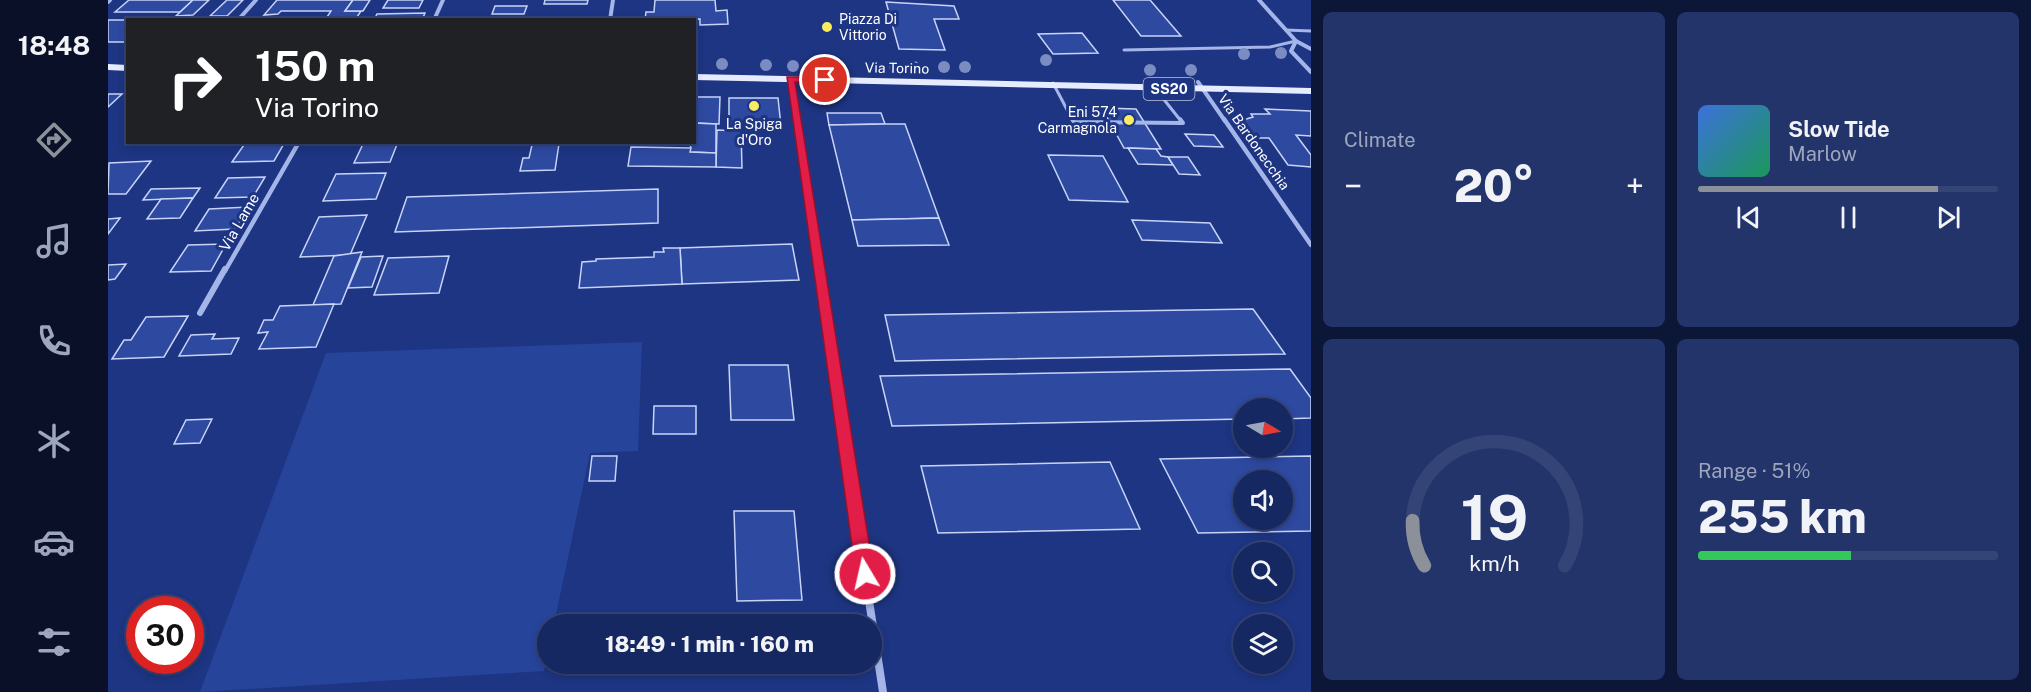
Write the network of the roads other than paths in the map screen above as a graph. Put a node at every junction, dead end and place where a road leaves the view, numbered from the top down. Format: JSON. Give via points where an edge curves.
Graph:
{"nodes":[{"id":1,"x":256,"y":0,"type":"edge"},
{"id":2,"x":443,"y":0,"type":"edge"},
{"id":3,"x":613,"y":0,"type":"edge"},
{"id":4,"x":1259,"y":0,"type":"edge"},
{"id":5,"x":240,"y":18,"type":"edge"},
{"id":6,"x":435,"y":18,"type":"edge"},
{"id":7,"x":610,"y":18,"type":"edge"},
{"id":8,"x":1286,"y":30,"type":"junction"},
{"id":9,"x":1311,"y":31,"type":"edge"},
{"id":10,"x":1296,"y":40,"type":"junction"},
{"id":11,"x":1311,"y":49,"type":"edge"},
{"id":12,"x":1124,"y":50,"type":"dead end"},
{"id":13,"x":108,"y":67,"type":"edge"},
{"id":14,"x":126,"y":68,"type":"edge"},
{"id":15,"x":1311,"y":72,"type":"edge"},
{"id":16,"x":696,"y":77,"type":"edge"},
{"id":17,"x":790,"y":79,"type":"junction"},
{"id":18,"x":1053,"y":84,"type":"junction"},
{"id":19,"x":1311,"y":84,"type":"edge"},
{"id":20,"x":1152,"y":85,"type":"junction"},
{"id":21,"x":1201,"y":86,"type":"junction"},
{"id":22,"x":1311,"y":92,"type":"edge"},
{"id":23,"x":298,"y":144,"type":"edge"},
{"id":24,"x":1308,"y":237,"type":"edge"},
{"id":25,"x":1311,"y":245,"type":"edge"},
{"id":26,"x":200,"y":313,"type":"dead end"},
{"id":27,"x":883,"y":692,"type":"edge"}],
"edges":[{"from":1,"to":5,"type":"street"},
{"from":2,"to":6,"type":"street"},
{"from":3,"to":7,"type":"street"},
{"from":4,"to":8,"type":"street"},
{"from":8,"to":9,"type":"lane"},
{"from":8,"to":10,"type":"street"},
{"from":10,"to":11,"type":"street"},
{"from":10,"to":12,"type":"lane","via":[[1270,47]]},
{"from":10,"to":15,"type":"street","via":[[1291,51]]},
{"from":13,"to":14,"type":"main road"},
{"from":16,"to":17,"type":"main road","name":"Via Torino"},
{"from":17,"to":18,"type":"main road","name":"Via Torino","number":"SS20"},
{"from":17,"to":27,"type":"street"},
{"from":18,"to":20,"type":"main road","number":"SS20"},
{"from":18,"to":20,"type":"lane","via":[[1074,122],[1183,123]]},
{"from":19,"to":21,"type":"main road","number":"SS20"},
{"from":20,"to":21,"type":"main road","number":"SS20"},
{"from":21,"to":22,"type":"main road","number":"SS20"},
{"from":21,"to":24,"type":"street","name":"Via Bardonecchia"},
{"from":23,"to":26,"type":"street","name":"Via Lame"},
{"from":24,"to":25,"type":"street","name":"Via Bardonecchia"}]}
